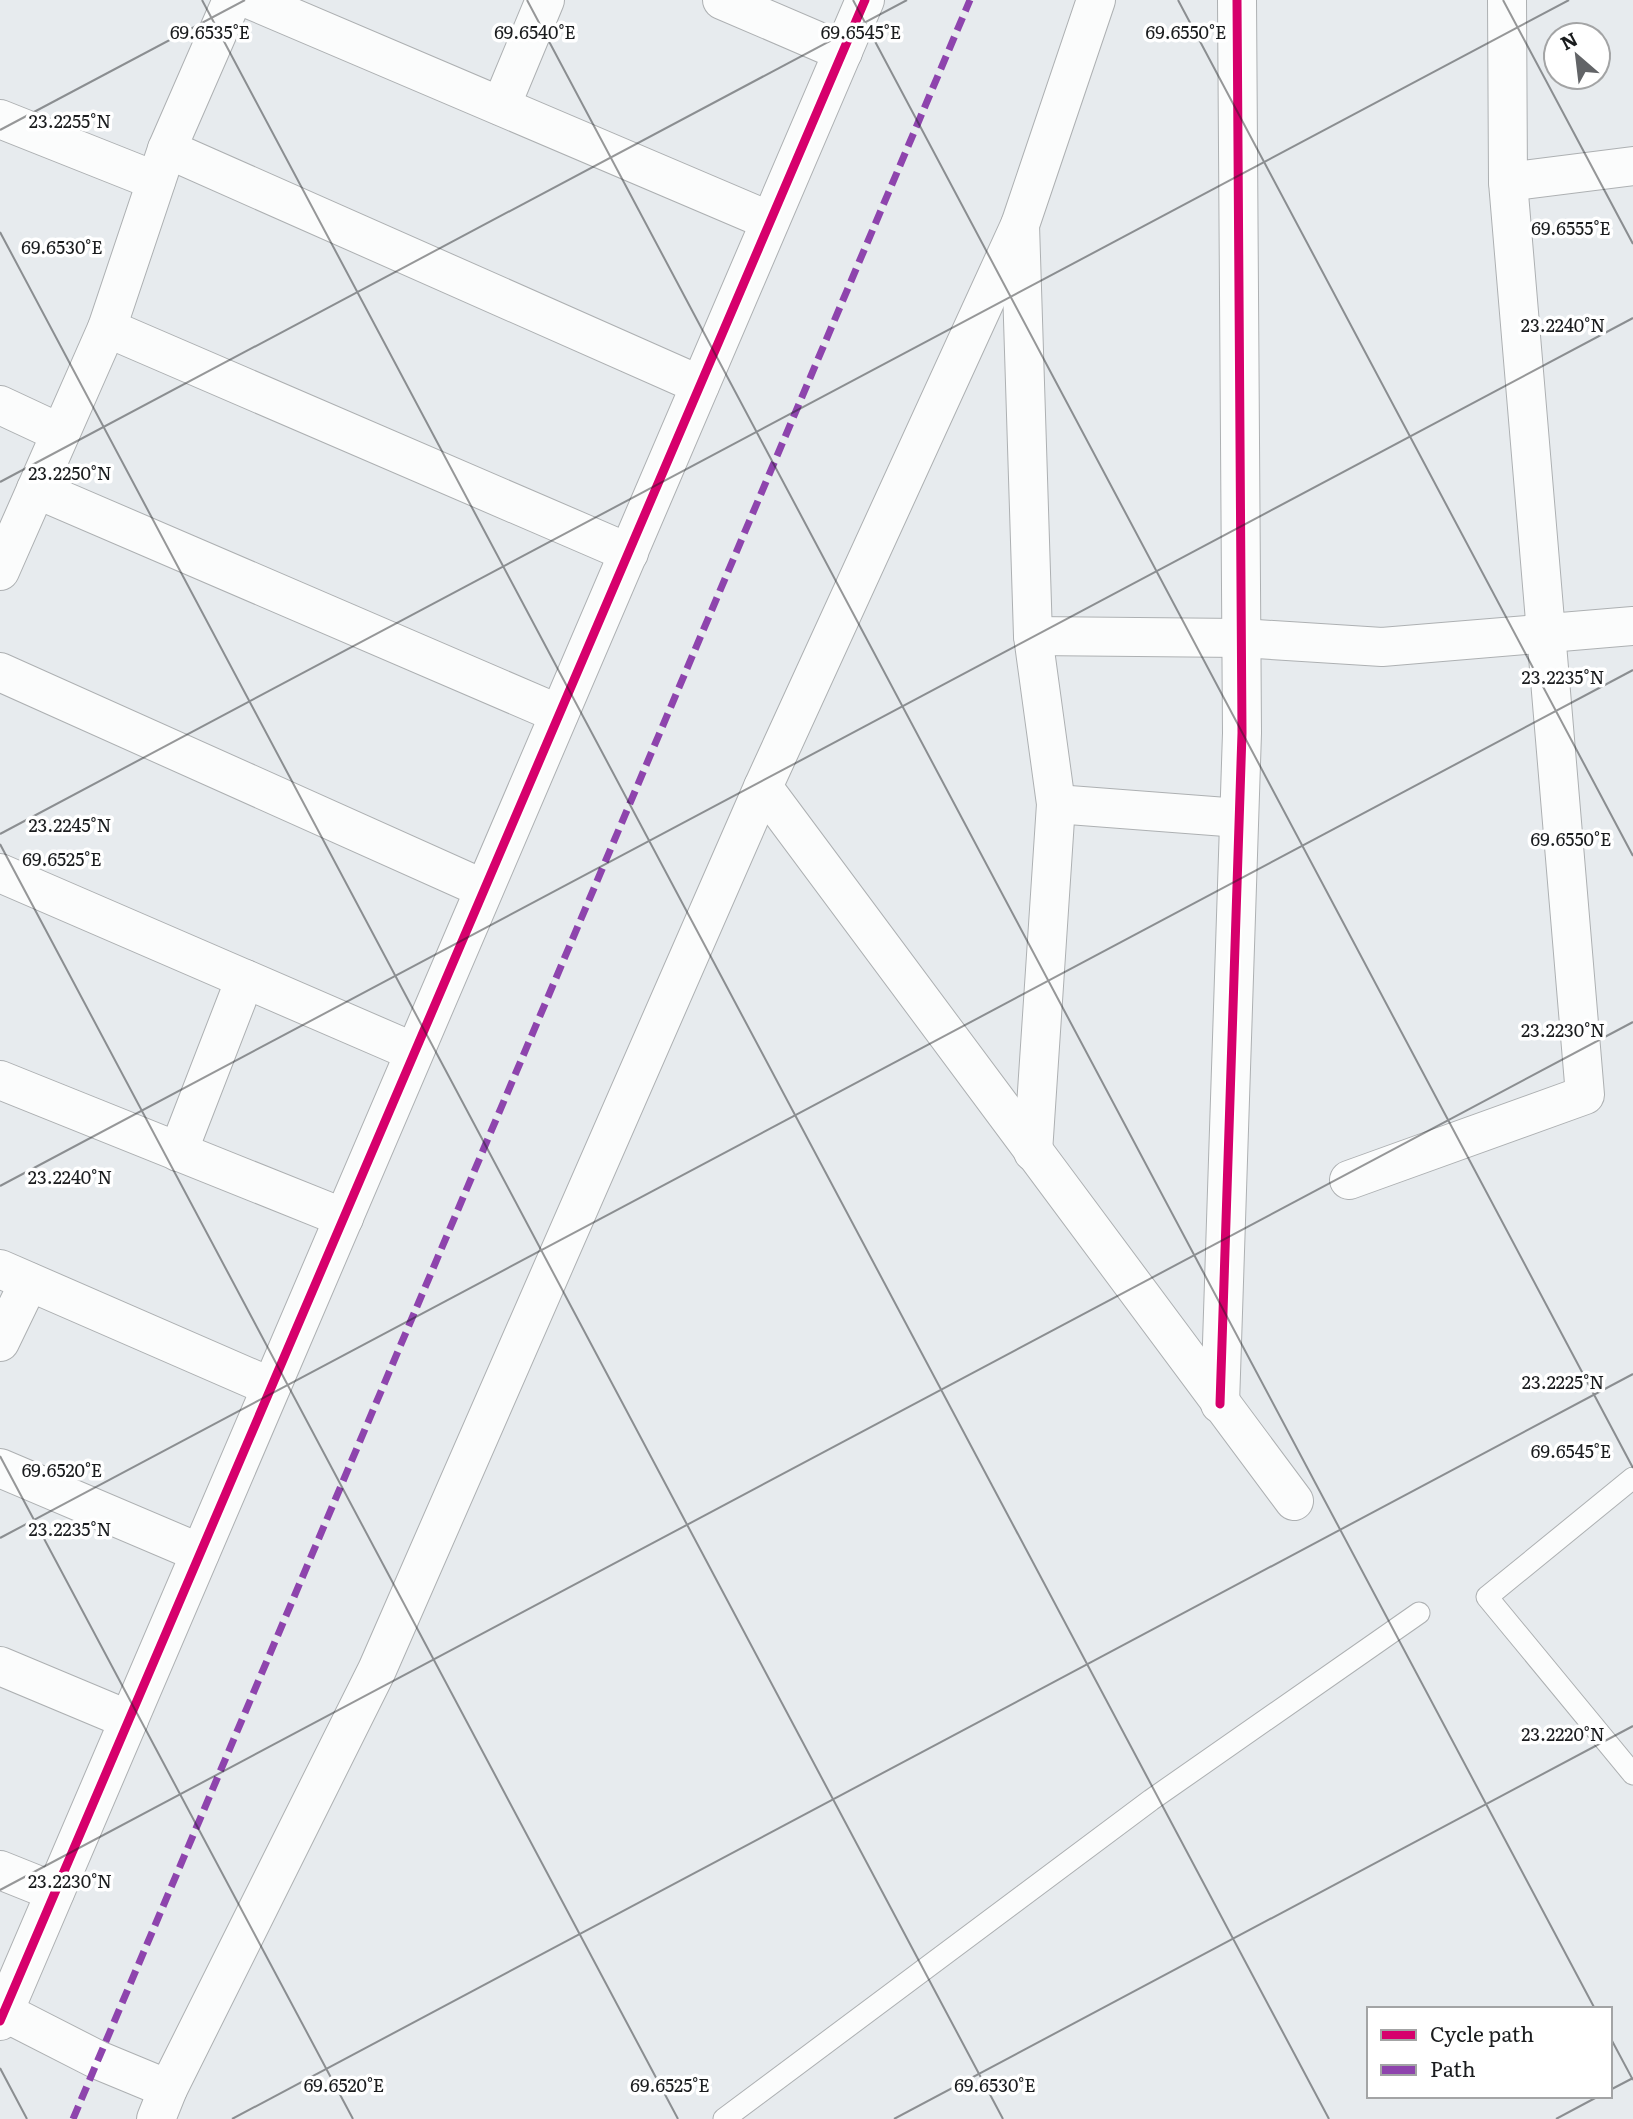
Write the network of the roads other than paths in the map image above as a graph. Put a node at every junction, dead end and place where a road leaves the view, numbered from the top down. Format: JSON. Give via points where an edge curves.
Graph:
{"nodes":[{"id":1,"x":232,"y":0,"type":"edge"},
{"id":2,"x":251,"y":0,"type":"edge"},
{"id":3,"x":545,"y":0,"type":"edge"},
{"id":4,"x":722,"y":0,"type":"edge"},
{"id":5,"x":865,"y":0,"type":"edge"},
{"id":6,"x":1097,"y":0,"type":"edge"},
{"id":7,"x":1237,"y":0,"type":"edge"},
{"id":8,"x":1507,"y":0,"type":"edge"},
{"id":9,"x":843,"y":52,"type":"junction"},
{"id":10,"x":501,"y":106,"type":"junction"},
{"id":11,"x":0,"y":119,"type":"edge"},
{"id":12,"x":161,"y":165,"type":"junction"},
{"id":13,"x":1633,"y":166,"type":"edge"},
{"id":14,"x":1508,"y":182,"type":"junction"},
{"id":15,"x":771,"y":221,"type":"junction"},
{"id":16,"x":1020,"y":225,"type":"junction"},
{"id":17,"x":107,"y":328,"type":"junction"},
{"id":18,"x":700,"y":385,"type":"junction"},
{"id":19,"x":0,"y":405,"type":"edge"},
{"id":20,"x":60,"y":433,"type":"junction"},
{"id":21,"x":36,"y":489,"type":"junction"},
{"id":22,"x":629,"y":553,"type":"junction"},
{"id":23,"x":0,"y":570,"type":"edge"},
{"id":24,"x":1633,"y":626,"type":"edge"},
{"id":25,"x":1544,"y":634,"type":"junction"},
{"id":26,"x":1033,"y":636,"type":"junction"},
{"id":27,"x":1241,"y":638,"type":"junction"},
{"id":28,"x":0,"y":672,"type":"edge"},
{"id":29,"x":559,"y":714,"type":"junction"},
{"id":30,"x":763,"y":786,"type":"junction"},
{"id":31,"x":1056,"y":804,"type":"junction"},
{"id":32,"x":1239,"y":818,"type":"junction"},
{"id":33,"x":0,"y":873,"type":"edge"},
{"id":34,"x":484,"y":890,"type":"junction"},
{"id":35,"x":245,"y":979,"type":"junction"},
{"id":36,"x":414,"y":1052,"type":"junction"},
{"id":37,"x":0,"y":1080,"type":"edge"},
{"id":38,"x":178,"y":1152,"type":"junction"},
{"id":39,"x":1034,"y":1152,"type":"junction"},
{"id":40,"x":1349,"y":1180,"type":"dead end"},
{"id":41,"x":344,"y":1219,"type":"junction"},
{"id":42,"x":14,"y":1275,"type":"edge"},
{"id":43,"x":0,"y":1342,"type":"edge"},
{"id":44,"x":271,"y":1387,"type":"junction"},
{"id":45,"x":1220,"y":1404,"type":"junction"},
{"id":46,"x":0,"y":1468,"type":"edge"},
{"id":47,"x":1633,"y":1478,"type":"edge"},
{"id":48,"x":1294,"y":1501,"type":"dead end"},
{"id":49,"x":200,"y":1553,"type":"junction"},
{"id":50,"x":1419,"y":1612,"type":"dead end"},
{"id":51,"x":0,"y":1666,"type":"edge"},
{"id":52,"x":129,"y":1720,"type":"junction"},
{"id":53,"x":1633,"y":1774,"type":"edge"},
{"id":54,"x":0,"y":1870,"type":"edge"},
{"id":55,"x":55,"y":1892,"type":"junction"},
{"id":56,"x":2,"y":2016,"type":"edge"},
{"id":57,"x":162,"y":2104,"type":"edge"},
{"id":58,"x":724,"y":2119,"type":"edge"}],
"edges":[{"from":1,"to":12,"type":"street"},
{"from":2,"to":10,"type":"street"},
{"from":3,"to":10,"type":"street"},
{"from":4,"to":9,"type":"street"},
{"from":5,"to":9,"type":"street"},
{"from":6,"to":16,"type":"street"},
{"from":7,"to":27,"type":"street"},
{"from":8,"to":14,"type":"street"},
{"from":9,"to":15,"type":"street"},
{"from":10,"to":15,"type":"street"},
{"from":11,"to":12,"type":"street"},
{"from":12,"to":17,"type":"street"},
{"from":12,"to":18,"type":"street"},
{"from":13,"to":14,"type":"street"},
{"from":14,"to":25,"type":"street"},
{"from":15,"to":18,"type":"street"},
{"from":16,"to":26,"type":"street"},
{"from":16,"to":30,"type":"street"},
{"from":17,"to":20,"type":"street"},
{"from":17,"to":22,"type":"street"},
{"from":18,"to":22,"type":"street"},
{"from":19,"to":20,"type":"street"},
{"from":20,"to":21,"type":"street"},
{"from":21,"to":23,"type":"street"},
{"from":21,"to":29,"type":"street"},
{"from":22,"to":29,"type":"street"},
{"from":24,"to":25,"type":"street"},
{"from":25,"to":27,"type":"street","via":[[1382,647]]},
{"from":25,"to":40,"type":"street","via":[[1585,1095]]},
{"from":26,"to":27,"type":"street"},
{"from":26,"to":31,"type":"street"},
{"from":27,"to":32,"type":"street"},
{"from":28,"to":34,"type":"street"},
{"from":29,"to":34,"type":"street"},
{"from":30,"to":39,"type":"street"},
{"from":30,"to":57,"type":"street","via":[[377,1670]]},
{"from":31,"to":32,"type":"street"},
{"from":31,"to":39,"type":"street"},
{"from":32,"to":45,"type":"street"},
{"from":33,"to":35,"type":"street"},
{"from":34,"to":36,"type":"street"},
{"from":35,"to":36,"type":"street"},
{"from":35,"to":38,"type":"street"},
{"from":36,"to":41,"type":"street"},
{"from":37,"to":38,"type":"street"},
{"from":38,"to":41,"type":"street"},
{"from":39,"to":45,"type":"street"},
{"from":41,"to":44,"type":"street"},
{"from":42,"to":43,"type":"street"},
{"from":42,"to":44,"type":"street"},
{"from":44,"to":49,"type":"street"},
{"from":45,"to":48,"type":"street"},
{"from":46,"to":49,"type":"street"},
{"from":47,"to":53,"type":"lane","via":[[1488,1597]]},
{"from":49,"to":52,"type":"street"},
{"from":50,"to":58,"type":"lane","via":[[1151,1800]]},
{"from":51,"to":52,"type":"street"},
{"from":52,"to":55,"type":"street"},
{"from":54,"to":55,"type":"street"},
{"from":55,"to":56,"type":"street"},
{"from":56,"to":57,"type":"street","via":[[98,2060]]}]}
